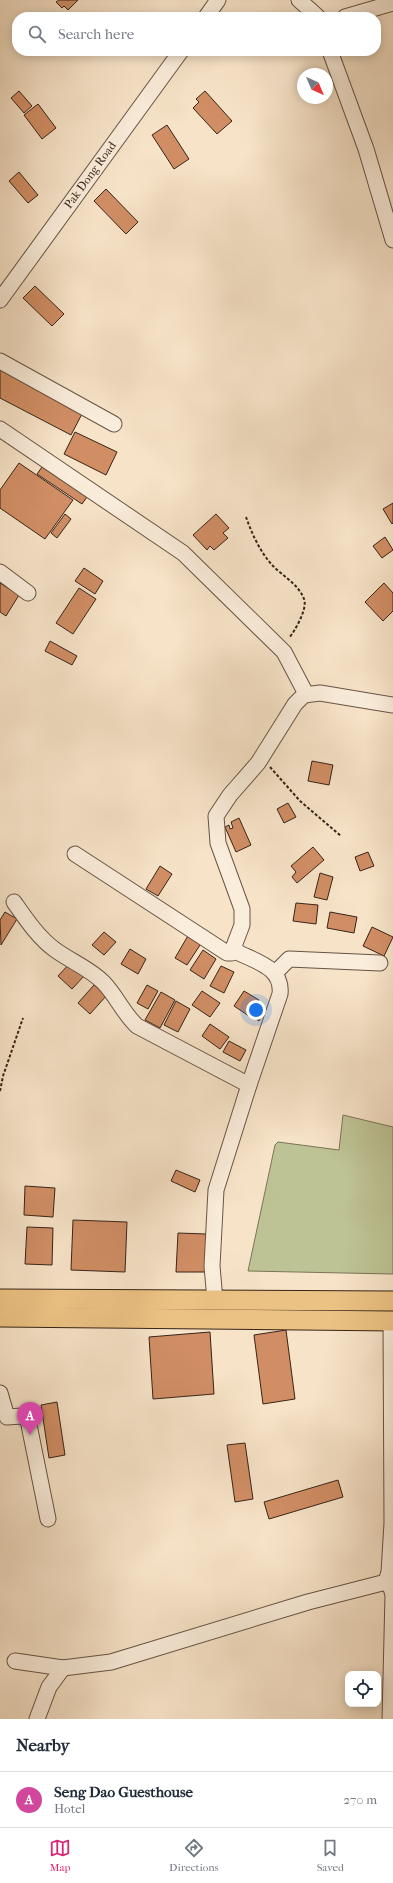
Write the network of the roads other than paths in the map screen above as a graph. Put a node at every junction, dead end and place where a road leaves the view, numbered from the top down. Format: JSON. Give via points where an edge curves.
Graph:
{"nodes":[{"id":1,"x":218,"y":0,"type":"edge"},
{"id":2,"x":299,"y":0,"type":"edge"},
{"id":3,"x":393,"y":3,"type":"edge"},
{"id":4,"x":210,"y":12,"type":"edge"},
{"id":5,"x":312,"y":12,"type":"edge"},
{"id":6,"x":362,"y":12,"type":"edge"},
{"id":7,"x":177,"y":56,"type":"edge"},
{"id":8,"x":332,"y":56,"type":"edge"},
{"id":9,"x":393,"y":240,"type":"edge"},
{"id":10,"x":0,"y":300,"type":"edge"},
{"id":11,"x":0,"y":362,"type":"edge"},
{"id":12,"x":114,"y":424,"type":"dead end"},
{"id":13,"x":0,"y":429,"type":"edge"},
{"id":14,"x":0,"y":572,"type":"edge"},
{"id":15,"x":28,"y":593,"type":"dead end"},
{"id":16,"x":304,"y":695,"type":"junction"},
{"id":17,"x":393,"y":706,"type":"edge"},
{"id":18,"x":75,"y":854,"type":"dead end"},
{"id":19,"x":14,"y":902,"type":"dead end"},
{"id":20,"x":236,"y":950,"type":"junction"},
{"id":21,"x":380,"y":963,"type":"dead end"},
{"id":22,"x":275,"y":973,"type":"junction"},
{"id":23,"x":249,"y":1085,"type":"junction"},
{"id":24,"x":0,"y":1299,"type":"edge"},
{"id":25,"x":215,"y":1300,"type":"junction"},
{"id":26,"x":393,"y":1301,"type":"edge"},
{"id":27,"x":47,"y":1308,"type":"junction"},
{"id":28,"x":0,"y":1316,"type":"edge"},
{"id":29,"x":392,"y":1321,"type":"edge"},
{"id":30,"x":0,"y":1393,"type":"edge"},
{"id":31,"x":48,"y":1518,"type":"dead end"},
{"id":32,"x":386,"y":1582,"type":"junction"},
{"id":33,"x":15,"y":1661,"type":"dead end"},
{"id":34,"x":63,"y":1668,"type":"junction"},
{"id":35,"x":37,"y":1719,"type":"edge"},
{"id":36,"x":390,"y":1719,"type":"edge"}],
"edges":[{"from":1,"to":4,"type":"street"},
{"from":2,"to":5,"type":"street"},
{"from":3,"to":6,"type":"street"},
{"from":7,"to":10,"type":"street","name":"Pak Dong Road"},
{"from":8,"to":9,"type":"street","via":[[366,149]]},
{"from":11,"to":12,"type":"street"},
{"from":13,"to":16,"type":"street","via":[[184,553],[284,652]]},
{"from":14,"to":15,"type":"street"},
{"from":16,"to":17,"type":"street","via":[[320,693]]},
{"from":16,"to":20,"type":"street","via":[[294,704],[261,757],[216,816],[218,843],[242,908],[242,925],[234,946]]},
{"from":18,"to":20,"type":"street","via":[[227,953]]},
{"from":19,"to":23,"type":"street","via":[[34,930],[54,949],[88,969],[104,983],[127,1018],[137,1026]]},
{"from":20,"to":22,"type":"street"},
{"from":21,"to":22,"type":"street","via":[[289,959]]},
{"from":22,"to":23,"type":"street","via":[[280,980],[280,994]]},
{"from":23,"to":25,"type":"street","via":[[216,1190],[212,1266]]},
{"from":24,"to":27,"type":"main road"},
{"from":25,"to":26,"type":"main road"},
{"from":25,"to":27,"type":"main road"},
{"from":27,"to":28,"type":"main road"},
{"from":27,"to":29,"type":"main road"},
{"from":29,"to":32,"type":"street","via":[[392,1523]]},
{"from":30,"to":31,"type":"street","via":[[7,1417],[22,1416],[28,1420]]},
{"from":32,"to":34,"type":"street","via":[[308,1602],[111,1662]]},
{"from":32,"to":36,"type":"street","via":[[393,1595]]},
{"from":33,"to":34,"type":"street"},
{"from":34,"to":35,"type":"street","via":[[49,1687]]}]}
